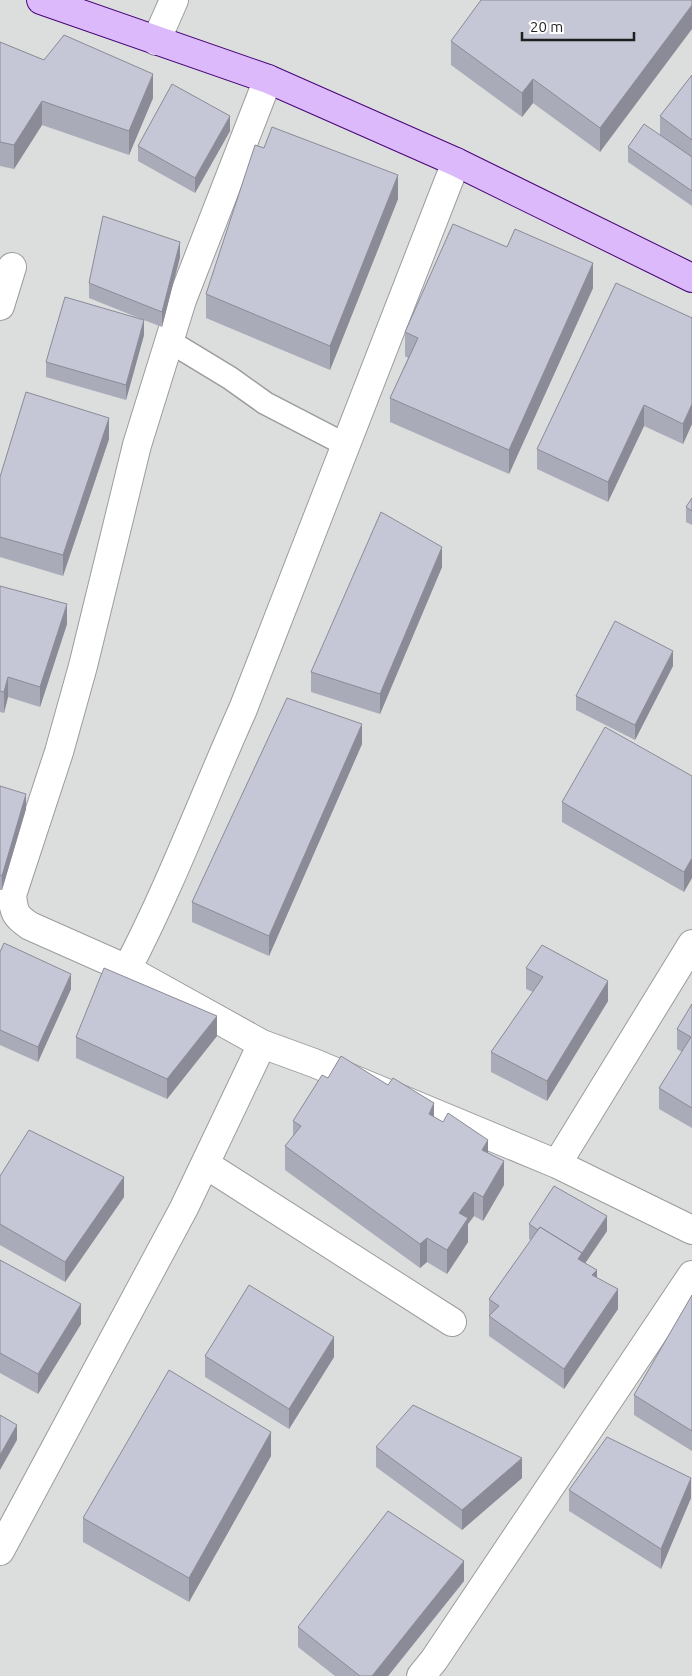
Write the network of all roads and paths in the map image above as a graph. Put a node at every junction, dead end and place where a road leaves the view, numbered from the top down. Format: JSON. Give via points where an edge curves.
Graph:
{"nodes":[{"id":1,"x":41,"y":0,"type":"edge"},
{"id":2,"x":174,"y":0,"type":"edge"},
{"id":3,"x":156,"y":41,"type":"junction"},
{"id":4,"x":268,"y":79,"type":"junction"},
{"id":5,"x":456,"y":162,"type":"junction"},
{"id":6,"x":12,"y":267,"type":"dead end"},
{"id":7,"x":692,"y":278,"type":"edge"},
{"id":8,"x":0,"y":306,"type":"edge"},
{"id":9,"x":169,"y":341,"type":"junction"},
{"id":10,"x":346,"y":445,"type":"junction"},
{"id":11,"x":692,"y":944,"type":"edge"},
{"id":12,"x":127,"y":969,"type":"junction"},
{"id":13,"x":262,"y":1044,"type":"junction"},
{"id":14,"x":205,"y":1164,"type":"junction"},
{"id":15,"x":557,"y":1164,"type":"junction"},
{"id":16,"x":692,"y":1230,"type":"edge"},
{"id":17,"x":692,"y":1275,"type":"edge"},
{"id":18,"x":452,"y":1322,"type":"dead end"},
{"id":19,"x":0,"y":1551,"type":"edge"},
{"id":20,"x":421,"y":1676,"type":"edge"}],
"edges":[{"from":1,"to":3,"type":"street"},
{"from":2,"to":3,"type":"street"},
{"from":3,"to":4,"type":"street"},
{"from":4,"to":5,"type":"street"},
{"from":4,"to":9,"type":"street"},
{"from":5,"to":7,"type":"street"},
{"from":5,"to":10,"type":"street"},
{"from":6,"to":8,"type":"street"},
{"from":9,"to":10,"type":"lane","via":[[265,403]]},
{"from":9,"to":12,"type":"street","via":[[137,445],[59,752],[12,895],[14,911],[19,919]]},
{"from":10,"to":12,"type":"street","via":[[243,709],[167,887]]},
{"from":11,"to":15,"type":"street"},
{"from":12,"to":13,"type":"street"},
{"from":13,"to":14,"type":"street"},
{"from":13,"to":15,"type":"street"},
{"from":14,"to":18,"type":"street"},
{"from":14,"to":19,"type":"street"},
{"from":15,"to":16,"type":"street"},
{"from":17,"to":20,"type":"street"}]}
